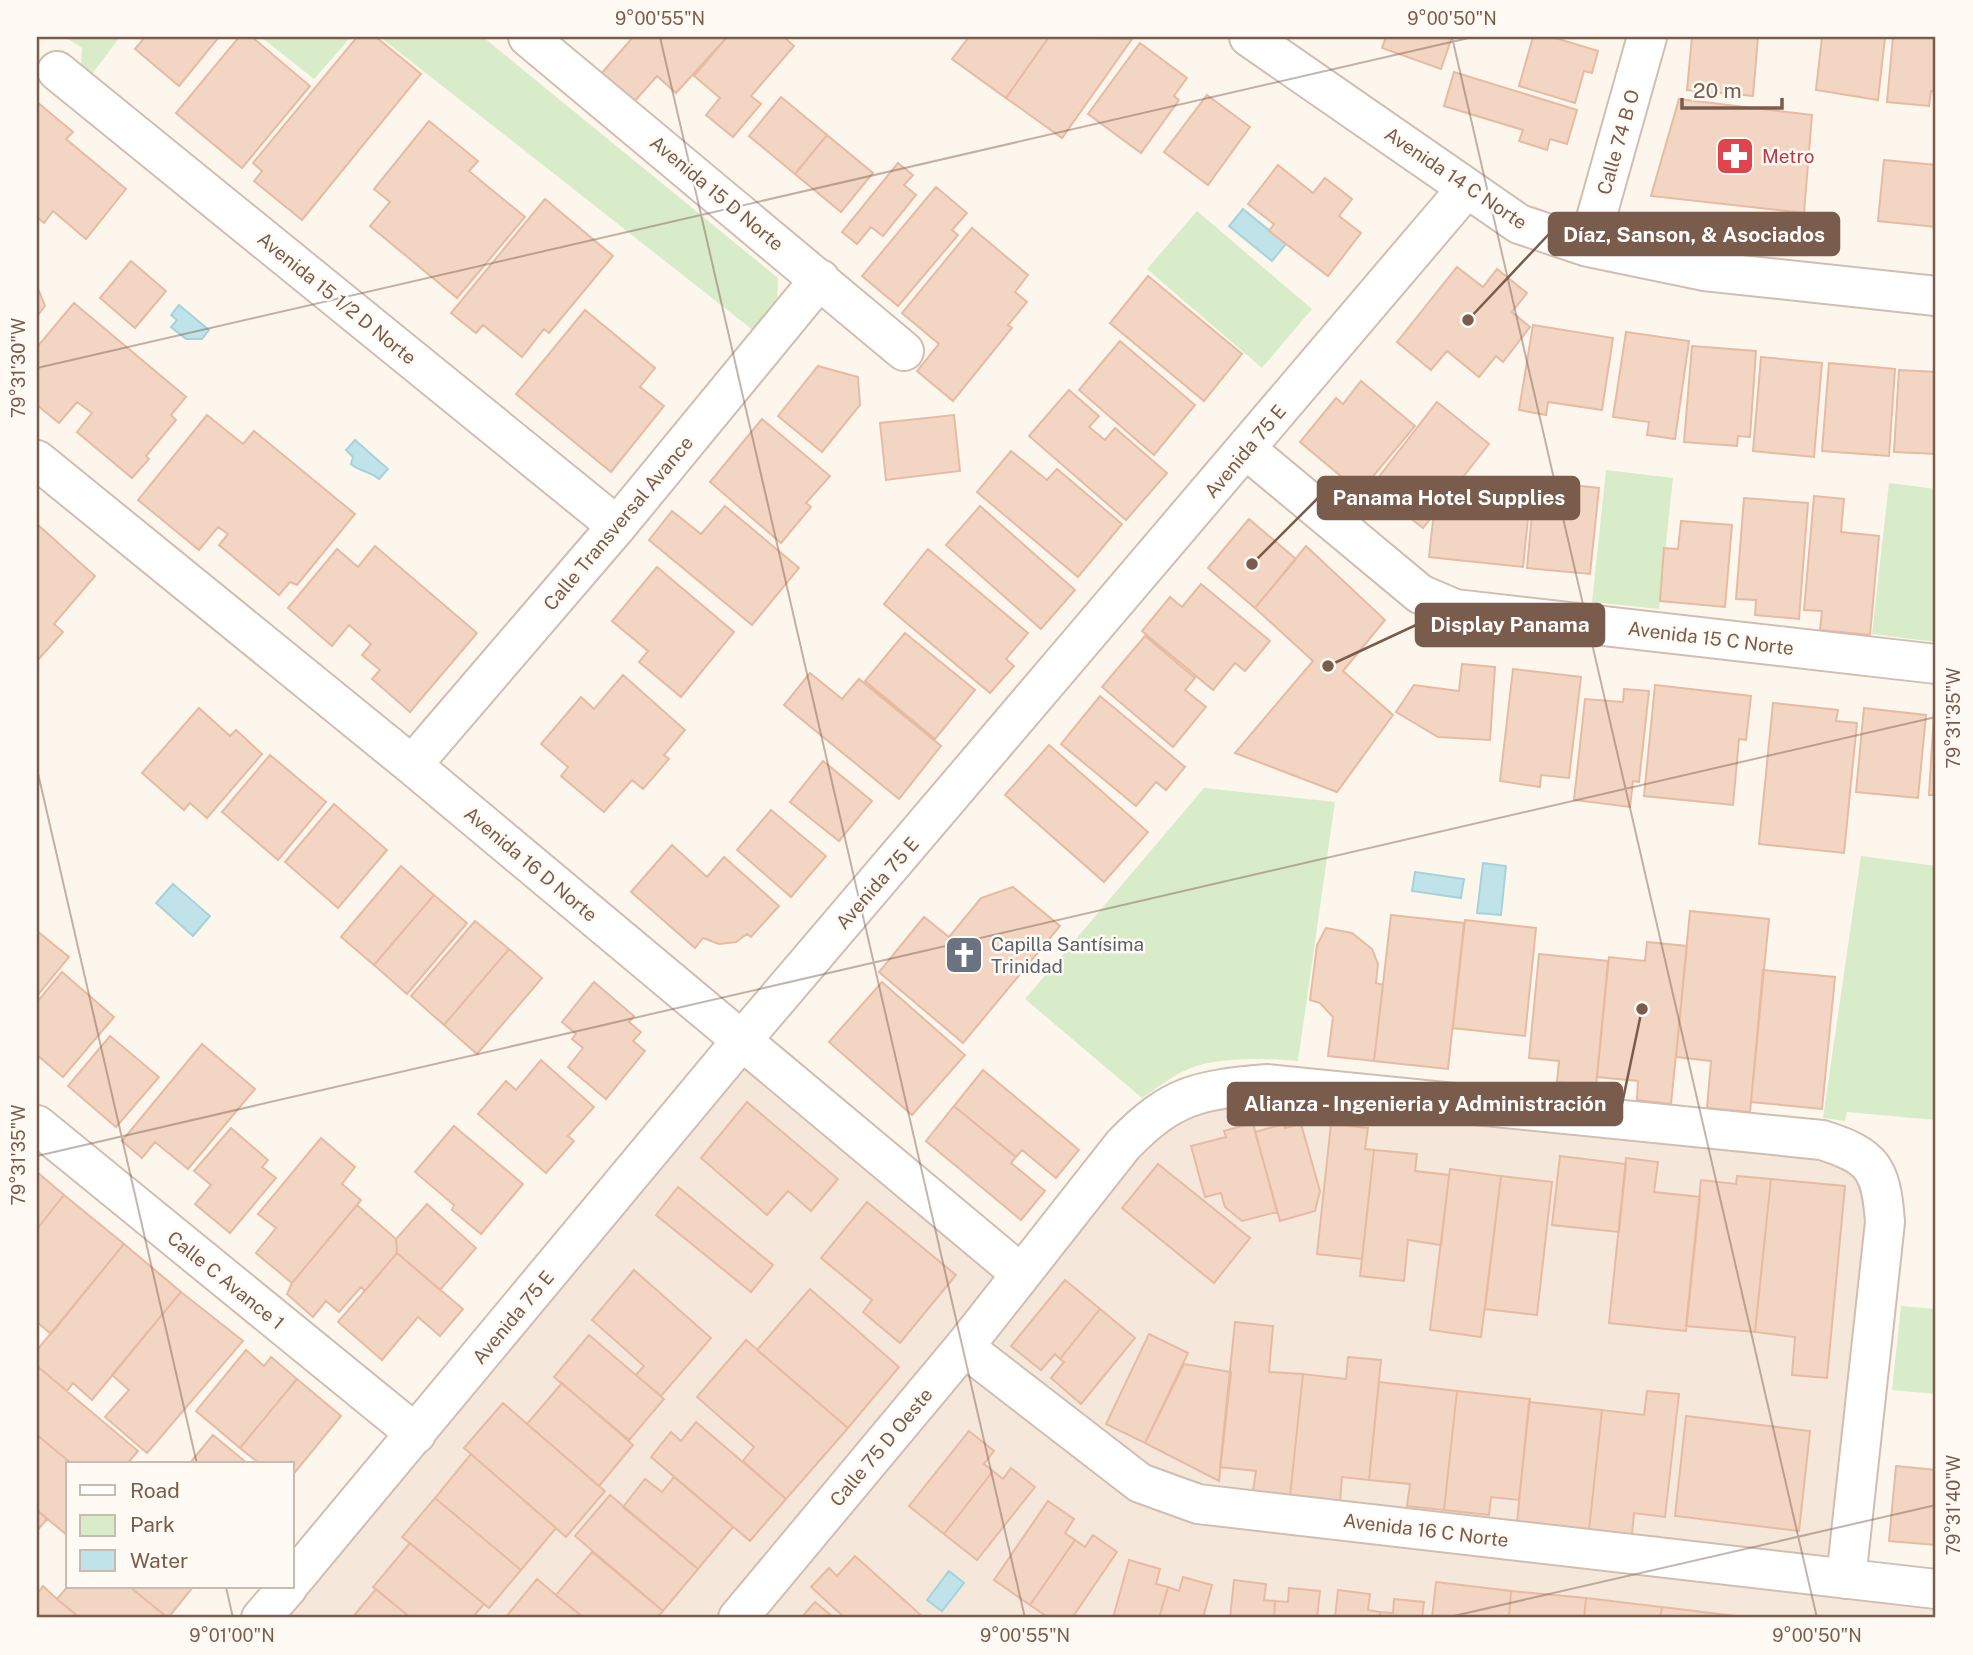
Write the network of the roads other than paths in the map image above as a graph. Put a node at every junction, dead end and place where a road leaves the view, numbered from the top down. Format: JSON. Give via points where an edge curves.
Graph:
{"nodes":[{"id":1,"x":528,"y":37,"type":"edge"},
{"id":2,"x":1249,"y":37,"type":"edge"},
{"id":3,"x":1647,"y":37,"type":"edge"},
{"id":4,"x":57,"y":71,"type":"dead end"},
{"id":5,"x":1467,"y":188,"type":"junction"},
{"id":6,"x":1588,"y":247,"type":"junction"},
{"id":7,"x":820,"y":279,"type":"junction"},
{"id":8,"x":1936,"y":296,"type":"edge"},
{"id":9,"x":904,"y":351,"type":"dead end"},
{"id":10,"x":1247,"y":450,"type":"junction"},
{"id":11,"x":37,"y":460,"type":"edge"},
{"id":12,"x":617,"y":526,"type":"junction"},
{"id":13,"x":1936,"y":664,"type":"edge"},
{"id":14,"x":412,"y":765,"type":"junction"},
{"id":15,"x":743,"y":1039,"type":"junction"},
{"id":16,"x":37,"y":1125,"type":"edge"},
{"id":17,"x":1020,"y":1273,"type":"junction"},
{"id":18,"x":964,"y":1347,"type":"junction"},
{"id":19,"x":416,"y":1434,"type":"junction"},
{"id":20,"x":294,"y":1579,"type":"edge"},
{"id":21,"x":1846,"y":1579,"type":"junction"},
{"id":22,"x":287,"y":1588,"type":"edge"},
{"id":23,"x":1936,"y":1588,"type":"edge"},
{"id":24,"x":261,"y":1618,"type":"edge"},
{"id":25,"x":738,"y":1618,"type":"edge"}],
"edges":[{"from":1,"to":7,"type":"street","name":"Avenida 15 D Norte"},
{"from":2,"to":5,"type":"street","name":"Avenida 14 C Norte"},
{"from":3,"to":6,"type":"street","name":"Calle 74 B O"},
{"from":4,"to":12,"type":"street","name":"Avenida 15 1/2 D Norte"},
{"from":5,"to":6,"type":"street","name":"Avenida 14 C Norte","via":[[1518,224]]},
{"from":5,"to":10,"type":"street","name":"Avenida 75 E"},
{"from":6,"to":8,"type":"street","name":"Avenida 14 C Norte","via":[[1704,271]]},
{"from":7,"to":9,"type":"street","name":"Avenida 15 D Norte"},
{"from":7,"to":12,"type":"street","name":"Calle Transversal Avance"},
{"from":10,"to":13,"type":"street","name":"Avenida 15 C Norte","via":[[1420,594],[1455,609]]},
{"from":10,"to":15,"type":"street","name":"Avenida 75 E"},
{"from":11,"to":14,"type":"street","name":"Avenida 16 D Norte"},
{"from":12,"to":14,"type":"street","name":"Calle Transversal Avance"},
{"from":14,"to":15,"type":"street","name":"Avenida 16 D Norte"},
{"from":15,"to":17,"type":"street","name":"Avenida 16 D Norte"},
{"from":15,"to":19,"type":"street","name":"Avenida 75 E"},
{"from":16,"to":19,"type":"street","name":"Calle C Avance 1"},
{"from":17,"to":18,"type":"street","name":"Calle 75 D Oeste"},
{"from":17,"to":21,"type":"street","name":"Calle 75 D Oeste","via":[[1145,1122],[1195,1093],[1228,1087],[1267,1084],[1822,1140],[1848,1148],[1871,1163],[1883,1191],[1885,1222]]},
{"from":18,"to":21,"type":"street","name":"Avenida 16 C Norte","via":[[1140,1483],[1198,1504]]},
{"from":18,"to":25,"type":"street","name":"Calle 75 D Oeste"},
{"from":19,"to":20,"type":"street","name":"Avenida 75 E"},
{"from":21,"to":23,"type":"street","name":"Avenida 16 C Norte"},
{"from":22,"to":24,"type":"street"}]}
